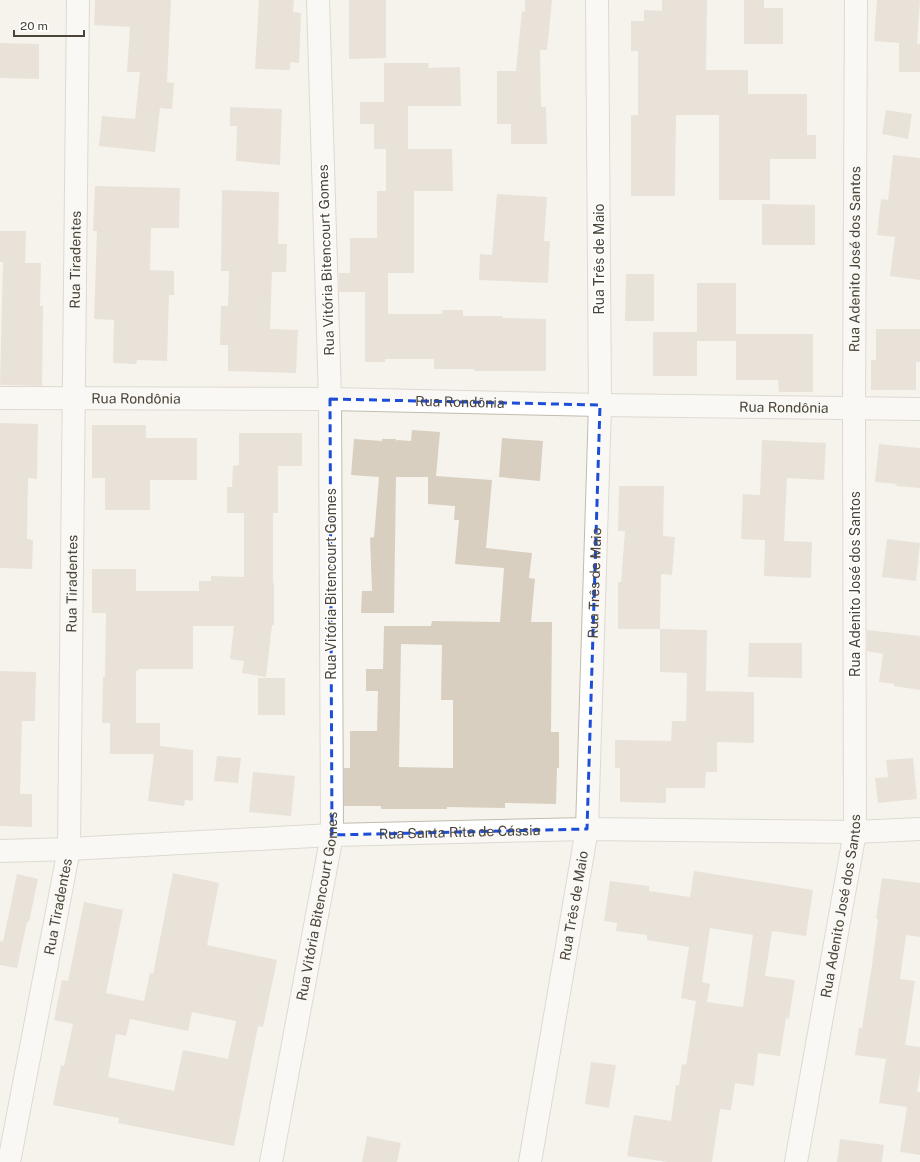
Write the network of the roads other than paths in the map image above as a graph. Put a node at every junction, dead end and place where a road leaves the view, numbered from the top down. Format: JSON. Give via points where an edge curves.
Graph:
{"nodes":[{"id":1,"x":78,"y":0,"type":"edge"},
{"id":2,"x":318,"y":0,"type":"edge"},
{"id":3,"x":597,"y":0,"type":"edge"},
{"id":4,"x":856,"y":0,"type":"edge"},
{"id":5,"x":0,"y":398,"type":"edge"},
{"id":6,"x":73,"y":399,"type":"junction"},
{"id":7,"x":330,"y":399,"type":"junction"},
{"id":8,"x":600,"y":405,"type":"junction"},
{"id":9,"x":854,"y":408,"type":"junction"},
{"id":10,"x":920,"y":409,"type":"edge"},
{"id":11,"x":587,"y":829,"type":"junction"},
{"id":12,"x":920,"y":829,"type":"edge"},
{"id":13,"x":855,"y":832,"type":"junction"},
{"id":14,"x":332,"y":835,"type":"junction"},
{"id":15,"x":68,"y":849,"type":"junction"},
{"id":16,"x":0,"y":851,"type":"edge"},
{"id":17,"x":9,"y":1162,"type":"edge"},
{"id":18,"x":271,"y":1162,"type":"edge"},
{"id":19,"x":530,"y":1162,"type":"edge"},
{"id":20,"x":796,"y":1162,"type":"edge"}],
"edges":[{"from":1,"to":6,"type":"street","name":"Rua Tiradentes"},
{"from":2,"to":7,"type":"street","name":"Rua Vitória Bitencourt Gomes"},
{"from":3,"to":8,"type":"street","name":"Rua Três de Maio"},
{"from":4,"to":9,"type":"street","name":"Rua Adenito José dos Santos"},
{"from":5,"to":6,"type":"street","name":"Rua Rondônia"},
{"from":6,"to":7,"type":"street","name":"Rua Rondônia"},
{"from":6,"to":15,"type":"street","name":"Rua Tiradentes"},
{"from":7,"to":8,"type":"street","name":"Rua Rondônia"},
{"from":7,"to":14,"type":"street","name":"Rua Vitória Bitencourt Gomes"},
{"from":8,"to":9,"type":"street","name":"Rua Rondônia"},
{"from":8,"to":11,"type":"street","name":"Rua Três de Maio"},
{"from":9,"to":10,"type":"street","name":"Rua Rondônia"},
{"from":9,"to":13,"type":"street","name":"Rua Adenito José dos Santos"},
{"from":11,"to":13,"type":"street","name":"Rua Santa Rita de Cássia"},
{"from":11,"to":14,"type":"street","name":"Rua Santa Rita de Cássia"},
{"from":11,"to":19,"type":"street","name":"Rua Três de Maio"},
{"from":12,"to":13,"type":"street","name":"Rua Santa Rita de Cássia"},
{"from":13,"to":20,"type":"street","name":"Rua Adenito José dos Santos"},
{"from":14,"to":15,"type":"street","name":"Rua Santa Rita de Cássia"},
{"from":14,"to":18,"type":"street","name":"Rua Vitória Bitencourt Gomes"},
{"from":15,"to":16,"type":"street","name":"Rua Santa Rita de Cássia"},
{"from":15,"to":17,"type":"street","name":"Rua Tiradentes"}]}
